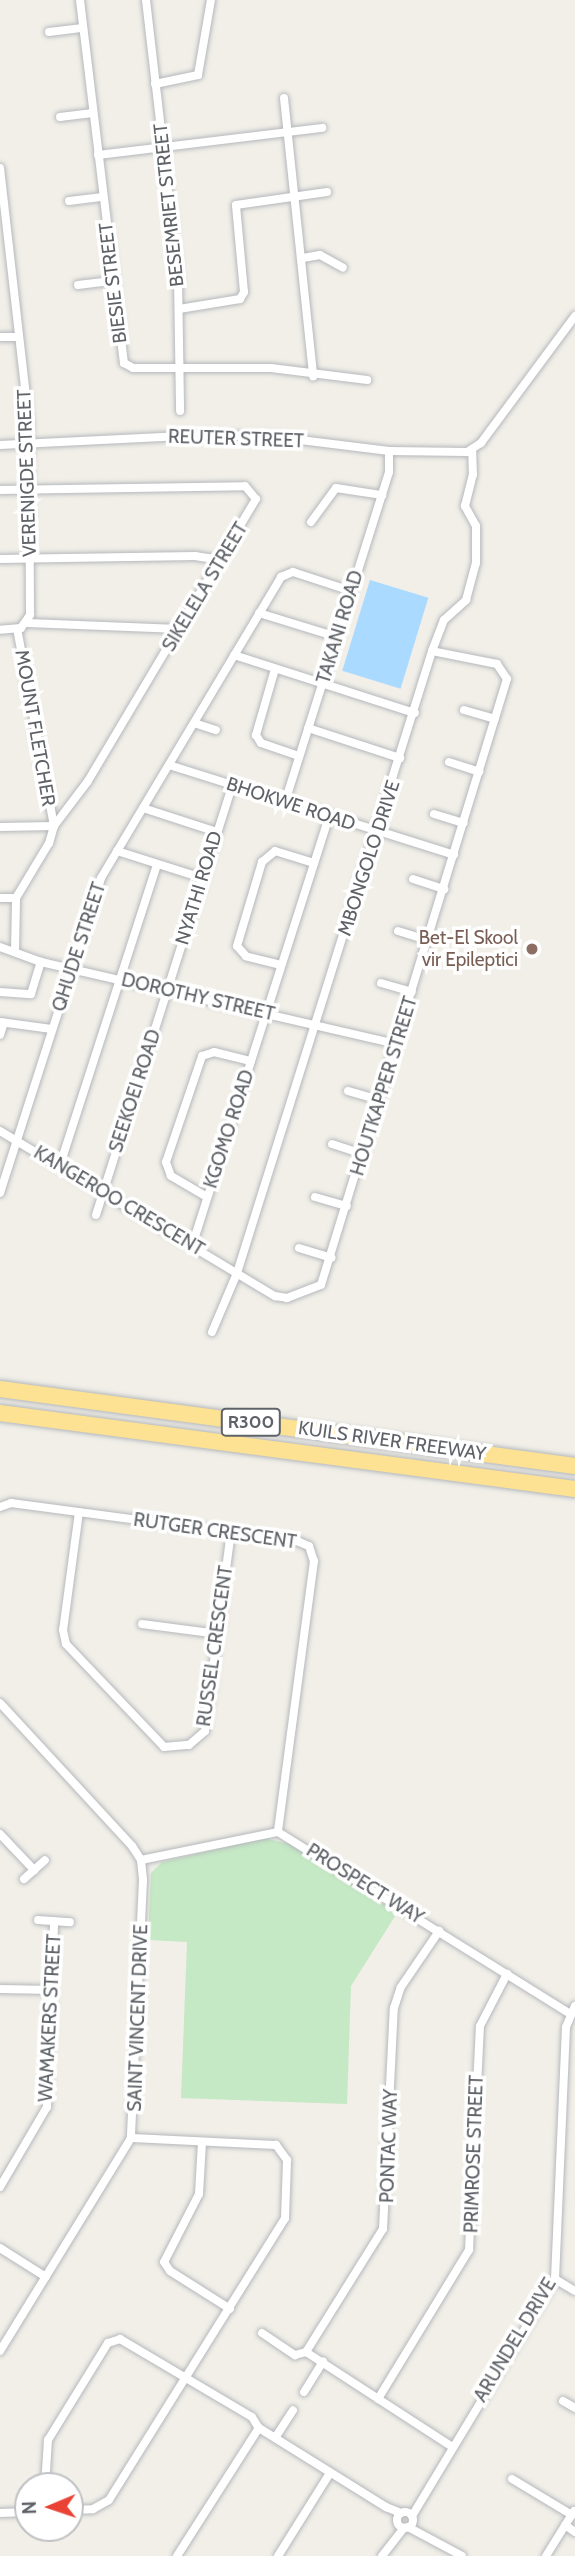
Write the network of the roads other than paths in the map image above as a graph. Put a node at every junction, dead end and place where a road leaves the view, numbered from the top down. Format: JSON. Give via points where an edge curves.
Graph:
{"nodes":[{"id":1,"x":80,"y":0,"type":"edge"},
{"id":2,"x":146,"y":0,"type":"edge"},
{"id":3,"x":211,"y":0,"type":"edge"},
{"id":4,"x":83,"y":28,"type":"junction"},
{"id":5,"x":49,"y":32,"type":"dead end"},
{"id":6,"x":155,"y":84,"type":"junction"},
{"id":7,"x":285,"y":98,"type":"dead end"},
{"id":8,"x":93,"y":113,"type":"junction"},
{"id":9,"x":60,"y":117,"type":"dead end"},
{"id":10,"x":322,"y":128,"type":"dead end"},
{"id":11,"x":289,"y":132,"type":"junction"},
{"id":12,"x":163,"y":147,"type":"junction"},
{"id":13,"x":98,"y":155,"type":"junction"},
{"id":14,"x":0,"y":168,"type":"edge"},
{"id":15,"x":327,"y":192,"type":"dead end"},
{"id":16,"x":296,"y":196,"type":"junction"},
{"id":17,"x":103,"y":197,"type":"junction"},
{"id":18,"x":69,"y":201,"type":"dead end"},
{"id":19,"x":303,"y":258,"type":"junction"},
{"id":20,"x":343,"y":268,"type":"dead end"},
{"id":21,"x":112,"y":281,"type":"junction"},
{"id":22,"x":78,"y":285,"type":"dead end"},
{"id":23,"x":179,"y":309,"type":"junction"},
{"id":24,"x":575,"y":316,"type":"edge"},
{"id":25,"x":0,"y":337,"type":"edge"},
{"id":26,"x":19,"y":337,"type":"junction"},
{"id":27,"x":180,"y":369,"type":"junction"},
{"id":28,"x":313,"y":376,"type":"junction"},
{"id":29,"x":367,"y":380,"type":"dead end"},
{"id":30,"x":180,"y":411,"type":"dead end"},
{"id":31,"x":27,"y":444,"type":"junction"},
{"id":32,"x":0,"y":445,"type":"edge"},
{"id":33,"x":389,"y":450,"type":"junction"},
{"id":34,"x":472,"y":450,"type":"junction"},
{"id":35,"x":28,"y":489,"type":"junction"},
{"id":36,"x":0,"y":490,"type":"edge"},
{"id":37,"x":382,"y":495,"type":"junction"},
{"id":38,"x":311,"y":522,"type":"dead end"},
{"id":39,"x":0,"y":559,"type":"edge"},
{"id":40,"x":29,"y":559,"type":"junction"},
{"id":41,"x":221,"y":560,"type":"junction"},
{"id":42,"x":351,"y":591,"type":"junction"},
{"id":43,"x":260,"y":613,"type":"junction"},
{"id":44,"x":28,"y":623,"type":"junction"},
{"id":45,"x":17,"y":629,"type":"junction"},
{"id":46,"x":180,"y":629,"type":"junction"},
{"id":47,"x":0,"y":630,"type":"edge"},
{"id":48,"x":337,"y":637,"type":"junction"},
{"id":49,"x":432,"y":651,"type":"junction"},
{"id":50,"x":234,"y":655,"type":"junction"},
{"id":51,"x":275,"y":669,"type":"junction"},
{"id":52,"x":322,"y":684,"type":"junction"},
{"id":53,"x":464,"y":710,"type":"dead end"},
{"id":54,"x":415,"y":713,"type":"junction"},
{"id":55,"x":495,"y":719,"type":"junction"},
{"id":56,"x":194,"y":723,"type":"junction"},
{"id":57,"x":308,"y":728,"type":"junction"},
{"id":58,"x":216,"y":730,"type":"dead end"},
{"id":59,"x":299,"y":756,"type":"junction"},
{"id":60,"x":400,"y":758,"type":"junction"},
{"id":61,"x":449,"y":762,"type":"dead end"},
{"id":62,"x":169,"y":765,"type":"junction"},
{"id":63,"x":479,"y":772,"type":"junction"},
{"id":64,"x":232,"y":785,"type":"junction"},
{"id":65,"x":285,"y":802,"type":"junction"},
{"id":66,"x":143,"y":808,"type":"junction"},
{"id":67,"x":434,"y":814,"type":"dead end"},
{"id":68,"x":329,"y":816,"type":"junction"},
{"id":69,"x":464,"y":823,"type":"junction"},
{"id":70,"x":54,"y":826,"type":"junction"},
{"id":71,"x":0,"y":827,"type":"edge"},
{"id":72,"x":377,"y":831,"type":"junction"},
{"id":73,"x":217,"y":832,"type":"junction"},
{"id":74,"x":117,"y":851,"type":"junction"},
{"id":75,"x":454,"y":855,"type":"junction"},
{"id":76,"x":314,"y":863,"type":"junction"},
{"id":77,"x":157,"y":864,"type":"junction"},
{"id":78,"x":202,"y":878,"type":"junction"},
{"id":79,"x":413,"y":880,"type":"dead end"},
{"id":80,"x":444,"y":889,"type":"junction"},
{"id":81,"x":0,"y":898,"type":"edge"},
{"id":82,"x":16,"y":898,"type":"junction"},
{"id":83,"x":397,"y":931,"type":"dead end"},
{"id":84,"x":428,"y":940,"type":"junction"},
{"id":85,"x":0,"y":947,"type":"edge"},
{"id":86,"x":15,"y":952,"type":"junction"},
{"id":87,"x":41,"y":961,"type":"junction"},
{"id":88,"x":282,"y":965,"type":"junction"},
{"id":89,"x":72,"y":968,"type":"junction"},
{"id":90,"x":120,"y":979,"type":"junction"},
{"id":91,"x":381,"y":983,"type":"dead end"},
{"id":92,"x":167,"y":991,"type":"junction"},
{"id":93,"x":0,"y":992,"type":"edge"},
{"id":94,"x":412,"y":992,"type":"junction"},
{"id":95,"x":266,"y":1013,"type":"junction"},
{"id":96,"x":2,"y":1022,"type":"edge"},
{"id":97,"x":316,"y":1025,"type":"junction"},
{"id":98,"x":52,"y":1029,"type":"junction"},
{"id":99,"x":0,"y":1035,"type":"edge"},
{"id":100,"x":396,"y":1044,"type":"junction"},
{"id":101,"x":251,"y":1061,"type":"junction"},
{"id":102,"x":348,"y":1091,"type":"dead end"},
{"id":103,"x":379,"y":1100,"type":"junction"},
{"id":104,"x":0,"y":1130,"type":"edge"},
{"id":105,"x":17,"y":1140,"type":"junction"},
{"id":106,"x":332,"y":1144,"type":"dead end"},
{"id":107,"x":363,"y":1154,"type":"junction"},
{"id":108,"x":60,"y":1165,"type":"junction"},
{"id":109,"x":103,"y":1191,"type":"junction"},
{"id":110,"x":0,"y":1193,"type":"edge"},
{"id":111,"x":314,"y":1196,"type":"dead end"},
{"id":112,"x":207,"y":1197,"type":"junction"},
{"id":113,"x":347,"y":1206,"type":"junction"},
{"id":114,"x":96,"y":1215,"type":"dead end"},
{"id":115,"x":192,"y":1246,"type":"junction"},
{"id":116,"x":299,"y":1248,"type":"dead end"},
{"id":117,"x":331,"y":1258,"type":"junction"},
{"id":118,"x":237,"y":1273,"type":"junction"},
{"id":119,"x":212,"y":1332,"type":"dead end"},
{"id":120,"x":0,"y":1389,"type":"edge"},
{"id":121,"x":0,"y":1413,"type":"edge"},
{"id":122,"x":575,"y":1455,"type":"edge"},
{"id":123,"x":501,"y":1456,"type":"junction"},
{"id":124,"x":575,"y":1466,"type":"edge"},
{"id":125,"x":496,"y":1479,"type":"junction"},
{"id":126,"x":575,"y":1489,"type":"edge"},
{"id":127,"x":575,"y":1500,"type":"edge"},
{"id":128,"x":0,"y":1507,"type":"edge"},
{"id":129,"x":79,"y":1512,"type":"junction"},
{"id":130,"x":231,"y":1532,"type":"junction"},
{"id":131,"x":142,"y":1624,"type":"dead end"},
{"id":132,"x":218,"y":1634,"type":"junction"},
{"id":133,"x":0,"y":1703,"type":"edge"},
{"id":134,"x":278,"y":1832,"type":"junction"},
{"id":135,"x":0,"y":1834,"type":"edge"},
{"id":136,"x":45,"y":1860,"type":"dead end"},
{"id":137,"x":141,"y":1860,"type":"junction"},
{"id":138,"x":34,"y":1870,"type":"junction"},
{"id":139,"x":24,"y":1879,"type":"dead end"},
{"id":140,"x":38,"y":1920,"type":"dead end"},
{"id":141,"x":54,"y":1921,"type":"junction"},
{"id":142,"x":71,"y":1922,"type":"dead end"},
{"id":143,"x":439,"y":1931,"type":"junction"},
{"id":144,"x":507,"y":1974,"type":"junction"},
{"id":145,"x":0,"y":1989,"type":"edge"},
{"id":146,"x":52,"y":1990,"type":"junction"},
{"id":147,"x":572,"y":2009,"type":"edge"},
{"id":148,"x":131,"y":2138,"type":"junction"},
{"id":149,"x":202,"y":2141,"type":"junction"},
{"id":150,"x":0,"y":2187,"type":"edge"},
{"id":151,"x":0,"y":2248,"type":"edge"},
{"id":152,"x":46,"y":2277,"type":"junction"},
{"id":153,"x":555,"y":2278,"type":"junction"},
{"id":154,"x":575,"y":2291,"type":"edge"},
{"id":155,"x":230,"y":2309,"type":"junction"},
{"id":156,"x":262,"y":2333,"type":"dead end"},
{"id":157,"x":0,"y":2351,"type":"edge"},
{"id":158,"x":306,"y":2352,"type":"junction"},
{"id":159,"x":323,"y":2362,"type":"junction"},
{"id":160,"x":186,"y":2378,"type":"junction"},
{"id":161,"x":304,"y":2392,"type":"dead end"},
{"id":162,"x":378,"y":2399,"type":"junction"},
{"id":163,"x":563,"y":2401,"type":"dead end"},
{"id":164,"x":575,"y":2408,"type":"edge"},
{"id":165,"x":293,"y":2410,"type":"dead end"},
{"id":166,"x":259,"y":2428,"type":"junction"},
{"id":167,"x":275,"y":2438,"type":"junction"},
{"id":168,"x":451,"y":2446,"type":"junction"},
{"id":169,"x":46,"y":2472,"type":"edge"},
{"id":170,"x":330,"y":2473,"type":"junction"},
{"id":171,"x":512,"y":2479,"type":"dead end"},
{"id":172,"x":84,"y":2509,"type":"edge"},
{"id":173,"x":574,"y":2512,"type":"edge"},
{"id":174,"x":405,"y":2520,"type":"junction"},
{"id":175,"x":565,"y":2525,"type":"junction"},
{"id":176,"x":575,"y":2532,"type":"edge"},
{"id":177,"x":177,"y":2556,"type":"edge"},
{"id":178,"x":278,"y":2556,"type":"edge"},
{"id":179,"x":382,"y":2556,"type":"edge"},
{"id":180,"x":462,"y":2556,"type":"edge"},
{"id":181,"x":546,"y":2556,"type":"edge"}],
"edges":[{"from":1,"to":4,"type":"street","name":"BIESIE STREET"},
{"from":2,"to":6,"type":"street","name":"BESEMRIET STREET"},
{"from":3,"to":6,"type":"street","via":[[198,75]]},
{"from":4,"to":5,"type":"street"},
{"from":4,"to":8,"type":"street","name":"BIESIE STREET"},
{"from":6,"to":12,"type":"street","name":"BESEMRIET STREET"},
{"from":7,"to":11,"type":"street"},
{"from":8,"to":9,"type":"street"},
{"from":8,"to":13,"type":"street","name":"BIESIE STREET"},
{"from":10,"to":11,"type":"street"},
{"from":11,"to":12,"type":"street"},
{"from":11,"to":16,"type":"street"},
{"from":12,"to":13,"type":"street"},
{"from":12,"to":23,"type":"street","name":"BESEMRIET STREET"},
{"from":13,"to":17,"type":"street","name":"BIESIE STREET"},
{"from":14,"to":26,"type":"street","name":"VERENIGDE STREET"},
{"from":15,"to":16,"type":"street"},
{"from":16,"to":19,"type":"street"},
{"from":16,"to":23,"type":"street","via":[[236,205],[244,292],[240,299]]},
{"from":17,"to":18,"type":"street"},
{"from":17,"to":21,"type":"street","name":"BIESIE STREET"},
{"from":19,"to":20,"type":"street","via":[[320,255]]},
{"from":19,"to":28,"type":"street"},
{"from":21,"to":22,"type":"street"},
{"from":21,"to":27,"type":"street","name":"BIESIE STREET","via":[[124,363]]},
{"from":23,"to":27,"type":"street","name":"BESEMRIET STREET"},
{"from":24,"to":34,"type":"street"},
{"from":25,"to":26,"type":"street"},
{"from":26,"to":31,"type":"street","name":"VERENIGDE STREET"},
{"from":27,"to":28,"type":"street","name":"BIESIE STREET","via":[[271,368]]},
{"from":27,"to":30,"type":"street","name":"BESEMRIET STREET"},
{"from":28,"to":29,"type":"street","name":"BIESIE STREET"},
{"from":31,"to":32,"type":"street","name":"REUTER STREET"},
{"from":31,"to":33,"type":"street","name":"REUTER STREET","via":[[203,435],[276,437]]},
{"from":31,"to":35,"type":"street","name":"VERENIGDE STREET"},
{"from":33,"to":34,"type":"street","name":"REUTER STREET"},
{"from":33,"to":37,"type":"street","name":"TAKANI ROAD"},
{"from":34,"to":49,"type":"street","name":"MBONGOLO DRIVE","via":[[473,475],[465,506],[476,526],[476,563],[466,600],[444,620]]},
{"from":35,"to":36,"type":"street","name":"SIKELELA STREET"},
{"from":35,"to":40,"type":"street","name":"VERENIGDE STREET"},
{"from":35,"to":41,"type":"street","name":"SIKELELA STREET","via":[[249,487],[255,503]]},
{"from":37,"to":38,"type":"street","via":[[336,488]]},
{"from":37,"to":42,"type":"street","name":"TAKANI ROAD"},
{"from":39,"to":40,"type":"street"},
{"from":40,"to":41,"type":"street","via":[[195,556]]},
{"from":40,"to":44,"type":"street","name":"VERENIGDE STREET"},
{"from":41,"to":46,"type":"street","name":"SIKELELA STREET"},
{"from":42,"to":43,"type":"street","name":"QHUDE STREET","via":[[290,572],[281,577]]},
{"from":42,"to":48,"type":"street","name":"TAKANI ROAD"},
{"from":43,"to":48,"type":"street"},
{"from":43,"to":50,"type":"street","name":"QHUDE STREET"},
{"from":44,"to":45,"type":"street"},
{"from":44,"to":46,"type":"street"},
{"from":45,"to":47,"type":"street"},
{"from":45,"to":70,"type":"street","name":"MOUNT FLETCHER"},
{"from":46,"to":70,"type":"street","name":"SIKELELA STREET","via":[[68,813]]},
{"from":48,"to":52,"type":"street","name":"TAKANI ROAD"},
{"from":49,"to":54,"type":"street","name":"MBONGOLO DRIVE"},
{"from":49,"to":55,"type":"street","name":"HOUTKAPPER STREET","via":[[503,667],[507,679]]},
{"from":50,"to":51,"type":"street"},
{"from":50,"to":56,"type":"street","name":"QHUDE STREET"},
{"from":51,"to":52,"type":"street"},
{"from":51,"to":59,"type":"street","via":[[256,738]]},
{"from":52,"to":54,"type":"street"},
{"from":52,"to":57,"type":"street","name":"TAKANI ROAD"},
{"from":53,"to":55,"type":"street"},
{"from":54,"to":60,"type":"street","name":"MBONGOLO DRIVE"},
{"from":55,"to":63,"type":"street","name":"HOUTKAPPER STREET"},
{"from":56,"to":58,"type":"street"},
{"from":56,"to":62,"type":"street","name":"QHUDE STREET"},
{"from":57,"to":59,"type":"street","name":"TAKANI ROAD"},
{"from":57,"to":60,"type":"street"},
{"from":59,"to":65,"type":"street","name":"TAKANI ROAD"},
{"from":60,"to":72,"type":"street","name":"MBONGOLO DRIVE"},
{"from":61,"to":63,"type":"street"},
{"from":62,"to":64,"type":"street","name":"BHOKWE ROAD"},
{"from":62,"to":66,"type":"street","name":"QHUDE STREET"},
{"from":63,"to":69,"type":"street","name":"HOUTKAPPER STREET"},
{"from":64,"to":65,"type":"street","name":"BHOKWE ROAD"},
{"from":64,"to":73,"type":"street","name":"NYATHI ROAD"},
{"from":65,"to":68,"type":"street","name":"BHOKWE ROAD"},
{"from":66,"to":73,"type":"street"},
{"from":66,"to":74,"type":"street","name":"QHUDE STREET"},
{"from":67,"to":69,"type":"street"},
{"from":68,"to":72,"type":"street","name":"BHOKWE ROAD"},
{"from":68,"to":76,"type":"street","name":"KGOMO ROAD"},
{"from":69,"to":75,"type":"street","name":"HOUTKAPPER STREET"},
{"from":70,"to":71,"type":"street"},
{"from":70,"to":82,"type":"street","name":"SIKELELA STREET","via":[[49,843]]},
{"from":72,"to":75,"type":"street","name":"BHOKWE ROAD"},
{"from":72,"to":97,"type":"street","name":"MBONGOLO DRIVE"},
{"from":73,"to":78,"type":"street","name":"NYATHI ROAD"},
{"from":74,"to":77,"type":"street"},
{"from":74,"to":89,"type":"street","name":"QHUDE STREET","via":[[98,886]]},
{"from":75,"to":80,"type":"street","name":"HOUTKAPPER STREET"},
{"from":76,"to":88,"type":"street","name":"KGOMO ROAD"},
{"from":76,"to":88,"type":"street","via":[[275,851],[262,862],[237,946],[246,956]]},
{"from":77,"to":78,"type":"street"},
{"from":77,"to":90,"type":"street"},
{"from":78,"to":92,"type":"street","name":"NYATHI ROAD"},
{"from":79,"to":80,"type":"street"},
{"from":80,"to":84,"type":"street","name":"HOUTKAPPER STREET"},
{"from":81,"to":82,"type":"street"},
{"from":82,"to":86,"type":"street","name":"SIKELELA STREET"},
{"from":83,"to":84,"type":"street"},
{"from":84,"to":94,"type":"street","name":"HOUTKAPPER STREET"},
{"from":85,"to":86,"type":"street","name":"DOROTHY STREET"},
{"from":86,"to":87,"type":"street","name":"DOROTHY STREET"},
{"from":87,"to":89,"type":"street","name":"DOROTHY STREET"},
{"from":87,"to":93,"type":"street","via":[[31,995]]},
{"from":88,"to":95,"type":"street","name":"KGOMO ROAD"},
{"from":89,"to":90,"type":"street","name":"DOROTHY STREET"},
{"from":89,"to":98,"type":"street","name":"QHUDE STREET"},
{"from":90,"to":92,"type":"street","name":"DOROTHY STREET"},
{"from":90,"to":108,"type":"street"},
{"from":91,"to":94,"type":"street"},
{"from":92,"to":95,"type":"street","name":"DOROTHY STREET"},
{"from":92,"to":109,"type":"street","name":"SEEKOEI ROAD"},
{"from":94,"to":100,"type":"street","name":"HOUTKAPPER STREET"},
{"from":95,"to":97,"type":"street","name":"DOROTHY STREET"},
{"from":95,"to":101,"type":"street","name":"KGOMO ROAD"},
{"from":96,"to":98,"type":"street"},
{"from":96,"to":99,"type":"street"},
{"from":97,"to":100,"type":"street","name":"DOROTHY STREET"},
{"from":97,"to":118,"type":"street","name":"MBONGOLO DRIVE"},
{"from":98,"to":105,"type":"street","name":"QHUDE STREET"},
{"from":100,"to":103,"type":"street","name":"HOUTKAPPER STREET"},
{"from":101,"to":112,"type":"street","name":"KGOMO ROAD"},
{"from":101,"to":112,"type":"street","via":[[214,1052],[202,1056],[167,1158],[171,1176]]},
{"from":102,"to":103,"type":"street"},
{"from":103,"to":107,"type":"street","name":"HOUTKAPPER STREET"},
{"from":104,"to":105,"type":"street","name":"KANGEROO CRESCENT"},
{"from":105,"to":108,"type":"street","name":"KANGEROO CRESCENT"},
{"from":105,"to":110,"type":"street","name":"QHUDE STREET"},
{"from":106,"to":107,"type":"street"},
{"from":107,"to":113,"type":"street","name":"HOUTKAPPER STREET"},
{"from":108,"to":109,"type":"street","name":"KANGEROO CRESCENT"},
{"from":109,"to":114,"type":"street","name":"SEEKOEI ROAD"},
{"from":109,"to":115,"type":"street","name":"KANGEROO CRESCENT"},
{"from":111,"to":113,"type":"street"},
{"from":112,"to":115,"type":"street","name":"KGOMO ROAD"},
{"from":113,"to":117,"type":"street","name":"HOUTKAPPER STREET"},
{"from":115,"to":118,"type":"street","name":"KANGEROO CRESCENT"},
{"from":116,"to":117,"type":"street"},
{"from":117,"to":118,"type":"street","name":"HOUTKAPPER STREET","via":[[321,1285],[284,1298]]},
{"from":118,"to":119,"type":"street","name":"MBONGOLO DRIVE"},
{"from":120,"to":123,"type":"highway","name":"KUILS RIVER FREEWAY","number":"R300"},
{"from":121,"to":125,"type":"highway","name":"KUILS RIVER FREEWAY","number":"R300"},
{"from":122,"to":123,"type":"highway"},
{"from":123,"to":124,"type":"highway","name":"KUILS RIVER FREEWAY","number":"R300"},
{"from":125,"to":126,"type":"highway","name":"KUILS RIVER FREEWAY","number":"R300"},
{"from":125,"to":127,"type":"highway"},
{"from":128,"to":129,"type":"street","name":"RUTGER CRESCENT","via":[[11,1503]]},
{"from":129,"to":130,"type":"street","name":"RUTGER CRESCENT"},
{"from":129,"to":132,"type":"street","name":"RUSSEL CRESCENT","via":[[63,1630],[66,1644],[156,1743],[189,1745],[205,1731]]},
{"from":130,"to":132,"type":"street","name":"RUSSEL CRESCENT"},
{"from":130,"to":134,"type":"street","name":"RUTGER CRESCENT","via":[[304,1543],[313,1553]]},
{"from":131,"to":132,"type":"street"},
{"from":133,"to":137,"type":"street"},
{"from":134,"to":137,"type":"street"},
{"from":134,"to":143,"type":"street","name":"PROSPECT WAY"},
{"from":135,"to":138,"type":"street"},
{"from":136,"to":138,"type":"street"},
{"from":137,"to":148,"type":"street","name":"SAINT VINCENT DRIVE"},
{"from":138,"to":139,"type":"street"},
{"from":140,"to":141,"type":"street","name":"WAMAKERS STREET"},
{"from":141,"to":142,"type":"street","name":"WAMAKERS STREET"},
{"from":141,"to":146,"type":"street","name":"WAMAKERS STREET"},
{"from":143,"to":144,"type":"street","name":"PROSPECT WAY"},
{"from":143,"to":158,"type":"street","name":"PONTAC WAY","via":[[401,1987],[394,2008],[383,2229]]},
{"from":144,"to":147,"type":"street","name":"PROSPECT WAY"},
{"from":144,"to":162,"type":"street","name":"PRIMROSE STREET","via":[[480,2026],[469,2250]]},
{"from":145,"to":146,"type":"street"},
{"from":146,"to":150,"type":"street","name":"WAMAKERS STREET","via":[[47,2107]]},
{"from":147,"to":153,"type":"street","name":"ARUNDEL DRIVE"},
{"from":148,"to":149,"type":"street"},
{"from":148,"to":152,"type":"street","name":"SAINT VINCENT DRIVE"},
{"from":149,"to":155,"type":"street","via":[[199,2194],[164,2262],[170,2271]]},
{"from":149,"to":155,"type":"street","via":[[272,2144],[288,2160],[284,2222]]},
{"from":151,"to":152,"type":"street"},
{"from":152,"to":157,"type":"street","name":"SAINT VINCENT DRIVE"},
{"from":153,"to":154,"type":"street"},
{"from":153,"to":168,"type":"street","name":"ARUNDEL DRIVE"},
{"from":155,"to":160,"type":"street"},
{"from":156,"to":158,"type":"street","via":[[295,2355]]},
{"from":158,"to":159,"type":"street"},
{"from":159,"to":161,"type":"street"},
{"from":159,"to":162,"type":"street"},
{"from":160,"to":166,"type":"street","via":[[255,2419]]},
{"from":160,"to":169,"type":"street","via":[[124,2340],[110,2341],[48,2440]]},
{"from":160,"to":172,"type":"street","via":[[109,2500]]},
{"from":162,"to":168,"type":"street"},
{"from":163,"to":164,"type":"street"},
{"from":165,"to":167,"type":"street"},
{"from":166,"to":167,"type":"street"},
{"from":166,"to":177,"type":"street"},
{"from":167,"to":170,"type":"street"},
{"from":168,"to":174,"type":"street","name":"ARUNDEL DRIVE"},
{"from":170,"to":174,"type":"street"},
{"from":170,"to":178,"type":"street"},
{"from":171,"to":173,"type":"street"},
{"from":173,"to":175,"type":"street"},
{"from":174,"to":179,"type":"street","name":"ARUNDEL DRIVE"},
{"from":174,"to":180,"type":"street"},
{"from":175,"to":176,"type":"street"},
{"from":175,"to":181,"type":"street"}]}
